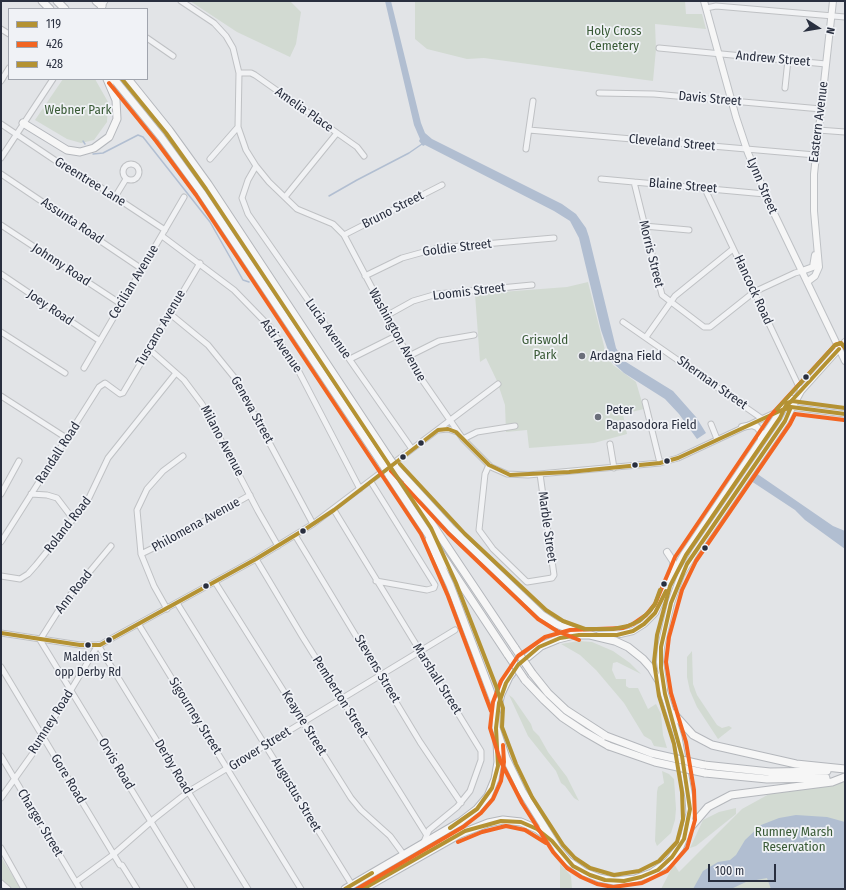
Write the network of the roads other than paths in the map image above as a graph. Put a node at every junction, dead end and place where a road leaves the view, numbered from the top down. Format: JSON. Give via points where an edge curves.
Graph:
{"nodes":[{"id":1,"x":96,"y":1,"type":"edge"},
{"id":2,"x":182,"y":1,"type":"edge"},
{"id":3,"x":833,"y":1,"type":"edge"},
{"id":4,"x":705,"y":4,"type":"edge"},
{"id":5,"x":103,"y":5,"type":"edge"},
{"id":6,"x":831,"y":16,"type":"junction"},
{"id":7,"x":845,"y":17,"type":"edge"},
{"id":8,"x":148,"y":39,"type":"edge"},
{"id":9,"x":659,"y":48,"type":"dead end"},
{"id":10,"x":719,"y":54,"type":"junction"},
{"id":11,"x":173,"y":56,"type":"dead end"},
{"id":12,"x":788,"y":60,"type":"junction"},
{"id":13,"x":826,"y":64,"type":"junction"},
{"id":14,"x":8,"y":70,"type":"edge"},
{"id":15,"x":239,"y":73,"type":"junction"},
{"id":16,"x":52,"y":80,"type":"edge"},
{"id":17,"x":107,"y":80,"type":"edge"},
{"id":18,"x":115,"y":80,"type":"edge"},
{"id":19,"x":129,"y":80,"type":"edge"},
{"id":20,"x":1,"y":81,"type":"edge"},
{"id":21,"x":785,"y":88,"type":"dead end"},
{"id":22,"x":599,"y":93,"type":"dead end"},
{"id":23,"x":533,"y":101,"type":"dead end"},
{"id":24,"x":731,"y":101,"type":"junction"},
{"id":25,"x":821,"y":109,"type":"junction"},
{"id":26,"x":23,"y":123,"type":"junction"},
{"id":27,"x":1,"y":124,"type":"edge"},
{"id":28,"x":238,"y":127,"type":"junction"},
{"id":29,"x":529,"y":130,"type":"junction"},
{"id":30,"x":818,"y":130,"type":"junction"},
{"id":31,"x":845,"y":132,"type":"edge"},
{"id":32,"x":337,"y":133,"type":"junction"},
{"id":33,"x":16,"y":134,"type":"junction"},
{"id":34,"x":526,"y":149,"type":"dead end"},
{"id":35,"x":747,"y":149,"type":"junction"},
{"id":36,"x":815,"y":155,"type":"junction"},
{"id":37,"x":364,"y":156,"type":"dead end"},
{"id":38,"x":1,"y":158,"type":"edge"},
{"id":39,"x":210,"y":159,"type":"dead end"},
{"id":40,"x":256,"y":166,"type":"junction"},
{"id":41,"x":1,"y":174,"type":"edge"},
{"id":42,"x":126,"y":179,"type":"dead end"},
{"id":43,"x":601,"y":179,"type":"dead end"},
{"id":44,"x":634,"y":182,"type":"junction"},
{"id":45,"x":442,"y":185,"type":"dead end"},
{"id":46,"x":705,"y":189,"type":"junction"},
{"id":47,"x":765,"y":194,"type":"junction"},
{"id":48,"x":115,"y":197,"type":"junction"},
{"id":49,"x":184,"y":197,"type":"dead end"},
{"id":50,"x":285,"y":197,"type":"junction"},
{"id":51,"x":1,"y":225,"type":"edge"},
{"id":52,"x":644,"y":226,"type":"junction"},
{"id":53,"x":689,"y":230,"type":"dead end"},
{"id":54,"x":163,"y":233,"type":"junction"},
{"id":55,"x":344,"y":235,"type":"junction"},
{"id":56,"x":554,"y":238,"type":"dead end"},
{"id":57,"x":816,"y":244,"type":"junction"},
{"id":58,"x":734,"y":249,"type":"junction"},
{"id":59,"x":200,"y":263,"type":"junction"},
{"id":60,"x":142,"y":269,"type":"junction"},
{"id":61,"x":802,"y":271,"type":"junction"},
{"id":62,"x":1,"y":274,"type":"edge"},
{"id":63,"x":365,"y":276,"type":"junction"},
{"id":64,"x":807,"y":282,"type":"junction"},
{"id":65,"x":532,"y":285,"type":"dead end"},
{"id":66,"x":754,"y":292,"type":"junction"},
{"id":67,"x":669,"y":302,"type":"junction"},
{"id":68,"x":121,"y":304,"type":"junction"},
{"id":69,"x":169,"y":313,"type":"junction"},
{"id":70,"x":386,"y":316,"type":"junction"},
{"id":71,"x":623,"y":322,"type":"dead end"},
{"id":72,"x":1,"y":332,"type":"edge"},
{"id":73,"x":474,"y":335,"type":"dead end"},
{"id":74,"x":396,"y":336,"type":"junction"},
{"id":75,"x":646,"y":337,"type":"junction"},
{"id":76,"x":100,"y":341,"type":"junction"},
{"id":77,"x":845,"y":342,"type":"edge"},
{"id":78,"x":149,"y":349,"type":"junction"},
{"id":79,"x":839,"y":349,"type":"junction"},
{"id":80,"x":407,"y":357,"type":"junction"},
{"id":81,"x":350,"y":359,"type":"junction"},
{"id":82,"x":845,"y":361,"type":"edge"},
{"id":83,"x":84,"y":368,"type":"dead end"},
{"id":84,"x":65,"y":373,"type":"dead end"},
{"id":85,"x":176,"y":373,"type":"junction"},
{"id":86,"x":498,"y":384,"type":"dead end"},
{"id":87,"x":801,"y":391,"type":"junction"},
{"id":88,"x":122,"y":394,"type":"joint"},
{"id":89,"x":1,"y":396,"type":"edge"},
{"id":90,"x":645,"y":402,"type":"dead end"},
{"id":91,"x":791,"y":407,"type":"junction"},
{"id":92,"x":784,"y":409,"type":"junction"},
{"id":93,"x":845,"y":414,"type":"edge"},
{"id":94,"x":761,"y":418,"type":"junction"},
{"id":95,"x":449,"y":420,"type":"junction"},
{"id":96,"x":711,"y":424,"type":"dead end"},
{"id":97,"x":515,"y":426,"type":"dead end"},
{"id":98,"x":742,"y":427,"type":"junction"},
{"id":99,"x":435,"y":432,"type":"junction"},
{"id":100,"x":460,"y":434,"type":"junction"},
{"id":101,"x":68,"y":439,"type":"junction"},
{"id":102,"x":463,"y":439,"type":"junction"},
{"id":103,"x":717,"y":439,"type":"junction"},
{"id":104,"x":610,"y":444,"type":"dead end"},
{"id":105,"x":759,"y":444,"type":"junction"},
{"id":106,"x":411,"y":448,"type":"junction"},
{"id":107,"x":183,"y":456,"type":"dead end"},
{"id":108,"x":19,"y":461,"type":"dead end"},
{"id":109,"x":660,"y":463,"type":"junction"},
{"id":110,"x":489,"y":465,"type":"junction"},
{"id":111,"x":614,"y":468,"type":"junction"},
{"id":112,"x":397,"y":469,"type":"junction"},
{"id":113,"x":540,"y":474,"type":"junction"},
{"id":114,"x":370,"y":482,"type":"junction"},
{"id":115,"x":360,"y":489,"type":"junction"},
{"id":116,"x":1,"y":494,"type":"edge"},
{"id":117,"x":31,"y":494,"type":"junction"},
{"id":118,"x":250,"y":495,"type":"junction"},
{"id":119,"x":334,"y":510,"type":"junction"},
{"id":120,"x":73,"y":519,"type":"junction"},
{"id":121,"x":313,"y":524,"type":"junction"},
{"id":122,"x":426,"y":531,"type":"junction"},
{"id":123,"x":295,"y":535,"type":"junction"},
{"id":124,"x":1,"y":542,"type":"edge"},
{"id":125,"x":112,"y":546,"type":"dead end"},
{"id":126,"x":278,"y":546,"type":"junction"},
{"id":127,"x":667,"y":552,"type":"dead end"},
{"id":128,"x":141,"y":554,"type":"junction"},
{"id":129,"x":256,"y":559,"type":"junction"},
{"id":130,"x":674,"y":572,"type":"junction"},
{"id":131,"x":1,"y":576,"type":"edge"},
{"id":132,"x":376,"y":581,"type":"junction"},
{"id":133,"x":215,"y":582,"type":"junction"},
{"id":134,"x":178,"y":603,"type":"junction"},
{"id":135,"x":167,"y":609,"type":"junction"},
{"id":136,"x":139,"y":625,"type":"junction"},
{"id":137,"x":455,"y":630,"type":"dead end"},
{"id":138,"x":1,"y":633,"type":"edge"},
{"id":139,"x":586,"y":635,"type":"junction"},
{"id":140,"x":40,"y":640,"type":"junction"},
{"id":141,"x":98,"y":645,"type":"junction"},
{"id":142,"x":420,"y":651,"type":"junction"},
{"id":143,"x":1,"y":667,"type":"edge"},
{"id":144,"x":381,"y":676,"type":"junction"},
{"id":145,"x":71,"y":690,"type":"junction"},
{"id":146,"x":665,"y":694,"type":"junction"},
{"id":147,"x":342,"y":698,"type":"junction"},
{"id":148,"x":497,"y":709,"type":"junction"},
{"id":149,"x":671,"y":710,"type":"junction"},
{"id":150,"x":303,"y":722,"type":"junction"},
{"id":151,"x":496,"y":728,"type":"junction"},
{"id":152,"x":43,"y":736,"type":"junction"},
{"id":153,"x":266,"y":745,"type":"junction"},
{"id":154,"x":1,"y":756,"type":"edge"},
{"id":155,"x":228,"y":768,"type":"junction"},
{"id":156,"x":845,"y":769,"type":"edge"},
{"id":157,"x":845,"y":776,"type":"edge"},
{"id":158,"x":14,"y":780,"type":"junction"},
{"id":159,"x":188,"y":792,"type":"junction"},
{"id":160,"x":1,"y":798,"type":"edge"},
{"id":161,"x":460,"y":803,"type":"junction"},
{"id":162,"x":151,"y":821,"type":"junction"},
{"id":163,"x":686,"y":832,"type":"junction"},
{"id":164,"x":426,"y":834,"type":"junction"},
{"id":165,"x":423,"y":844,"type":"junction"},
{"id":166,"x":1,"y":848,"type":"edge"},
{"id":167,"x":558,"y":849,"type":"junction"},
{"id":168,"x":114,"y":854,"type":"junction"},
{"id":169,"x":404,"y":855,"type":"junction"},
{"id":170,"x":76,"y":882,"type":"junction"},
{"id":171,"x":1,"y":883,"type":"edge"},
{"id":172,"x":348,"y":887,"type":"edge"},
{"id":173,"x":8,"y":889,"type":"edge"},
{"id":174,"x":24,"y":889,"type":"edge"},
{"id":175,"x":80,"y":889,"type":"edge"},
{"id":176,"x":137,"y":889,"type":"edge"},
{"id":177,"x":192,"y":889,"type":"edge"},
{"id":178,"x":248,"y":889,"type":"edge"},
{"id":179,"x":301,"y":889,"type":"edge"},
{"id":180,"x":363,"y":889,"type":"edge"}],
"edges":[{"from":1,"to":5,"type":"highway"},
{"from":2,"to":15,"type":"street","name":"Washington Avenue","via":[[224,33],[235,52]]},
{"from":3,"to":6,"type":"main road","name":"Eastern Avenue"},
{"from":4,"to":6,"type":"street"},
{"from":4,"to":10,"type":"main road","name":"Lynn Street"},
{"from":6,"to":7,"type":"street"},
{"from":6,"to":13,"type":"main road","name":"Eastern Avenue"},
{"from":8,"to":11,"type":"street"},
{"from":9,"to":10,"type":"street","name":"Andrew Street"},
{"from":10,"to":12,"type":"street","name":"Andrew Street"},
{"from":10,"to":24,"type":"main road","name":"Lynn Street"},
{"from":12,"to":13,"type":"street","name":"Andrew Street"},
{"from":12,"to":21,"type":"street"},
{"from":13,"to":25,"type":"main road","name":"Eastern Avenue"},
{"from":14,"to":20,"type":"street"},
{"from":15,"to":28,"type":"street","name":"Washington Avenue"},
{"from":15,"to":32,"type":"street","name":"Amelia Place","via":[[255,75]]},
{"from":16,"to":26,"type":"street"},
{"from":17,"to":26,"type":"highway","via":[[116,100],[117,119],[109,137],[94,148],[80,152],[67,150]]},
{"from":18,"to":122,"type":"highway","bridge":true,"via":[[201,192]]},
{"from":19,"to":112,"type":"highway","bridge":true,"via":[[212,188]]},
{"from":22,"to":24,"type":"street","name":"Davis Street","via":[[652,94]]},
{"from":23,"to":29,"type":"street"},
{"from":24,"to":25,"type":"street","name":"Davis Street"},
{"from":24,"to":35,"type":"main road","name":"Lynn Street"},
{"from":25,"to":30,"type":"main road","name":"Eastern Avenue"},
{"from":26,"to":33,"type":"street"},
{"from":27,"to":33,"type":"street","name":"Greentree Lane"},
{"from":28,"to":39,"type":"street"},
{"from":28,"to":40,"type":"street","name":"Washington Avenue","via":[[246,150]]},
{"from":29,"to":34,"type":"street"},
{"from":29,"to":35,"type":"street","name":"Cleveland Street"},
{"from":30,"to":31,"type":"street"},
{"from":30,"to":36,"type":"main road","name":"Eastern Avenue"},
{"from":32,"to":37,"type":"street","name":"Amelia Place","via":[[357,147]]},
{"from":32,"to":50,"type":"street"},
{"from":33,"to":38,"type":"street"},
{"from":33,"to":48,"type":"street","name":"Greentree Lane"},
{"from":35,"to":36,"type":"street","name":"Cleveland Street"},
{"from":35,"to":47,"type":"main road","name":"Lynn Street"},
{"from":36,"to":57,"type":"main road","name":"Eastern Avenue"},
{"from":40,"to":50,"type":"street","name":"Washington Avenue"},
{"from":40,"to":81,"type":"street","name":"Lucia Avenue","via":[[243,190],[242,198],[247,212]]},
{"from":41,"to":60,"type":"street","name":"Assunta Road"},
{"from":42,"to":48,"type":"street"},
{"from":43,"to":44,"type":"street","name":"Blaine Street"},
{"from":44,"to":46,"type":"street","name":"Blaine Street"},
{"from":44,"to":52,"type":"street","name":"Morris Street"},
{"from":45,"to":55,"type":"street","name":"Bruno Street"},
{"from":46,"to":47,"type":"street","name":"Blaine Street"},
{"from":46,"to":58,"type":"street","name":"Hancock Road"},
{"from":47,"to":61,"type":"main road","name":"Lynn Street"},
{"from":48,"to":54,"type":"street","name":"Greentree Lane"},
{"from":49,"to":54,"type":"street","name":"Cecilian Avenue"},
{"from":50,"to":55,"type":"street","name":"Washington Avenue","via":[[302,212],[333,224]]},
{"from":51,"to":68,"type":"street","name":"Johnny Road"},
{"from":52,"to":53,"type":"street"},
{"from":52,"to":67,"type":"street","name":"Morris Street","via":[[662,295]]},
{"from":54,"to":59,"type":"street","name":"Asti Avenue"},
{"from":54,"to":60,"type":"street","name":"Cecilian Avenue"},
{"from":55,"to":63,"type":"street","name":"Washington Avenue"},
{"from":56,"to":63,"type":"street","name":"Goldie Street","via":[[438,248],[402,258]]},
{"from":57,"to":61,"type":"main road","name":"Eastern Avenue","via":[[814,266]]},
{"from":57,"to":64,"type":"main road","name":"Eastern Avenue","via":[[818,269],[815,276]]},
{"from":58,"to":66,"type":"street","name":"Hancock Road"},
{"from":58,"to":67,"type":"street"},
{"from":59,"to":69,"type":"street","name":"Tuscano Avenue"},
{"from":59,"to":115,"type":"street","name":"Asti Avenue","via":[[251,306],[283,345],[300,372]]},
{"from":60,"to":68,"type":"street","name":"Cecilian Avenue"},
{"from":61,"to":64,"type":"main road","name":"Lynn Street"},
{"from":61,"to":66,"type":"street"},
{"from":62,"to":76,"type":"street","name":"Joey Road"},
{"from":63,"to":70,"type":"street","name":"Washington Avenue"},
{"from":64,"to":79,"type":"main road","name":"Lynn Street"},
{"from":65,"to":70,"type":"street","name":"Loomis Street","via":[[437,294],[413,301]]},
{"from":66,"to":67,"type":"street","name":"Morris Street","via":[[706,328]]},
{"from":66,"to":87,"type":"street","name":"Hancock Road"},
{"from":67,"to":75,"type":"street"},
{"from":68,"to":76,"type":"street","name":"Cecilian Avenue"},
{"from":69,"to":78,"type":"street","name":"Tuscano Avenue"},
{"from":69,"to":121,"type":"street","name":"Geneva Street","via":[[208,345],[234,377]]},
{"from":70,"to":74,"type":"street","name":"Washington Avenue"},
{"from":71,"to":75,"type":"street","name":"Sherman Street"},
{"from":72,"to":84,"type":"street"},
{"from":73,"to":80,"type":"street","via":[[439,340]]},
{"from":74,"to":80,"type":"street","name":"Washington Avenue"},
{"from":74,"to":81,"type":"street"},
{"from":75,"to":94,"type":"street","name":"Sherman Street"},
{"from":76,"to":83,"type":"street","name":"Cecilian Avenue"},
{"from":77,"to":79,"type":"main road"},
{"from":78,"to":85,"type":"street","name":"Milano Avenue"},
{"from":78,"to":88,"type":"street","name":"Tuscano Avenue"},
{"from":79,"to":82,"type":"main road","name":"Lynn Street"},
{"from":79,"to":87,"type":"main road"},
{"from":80,"to":95,"type":"street","name":"Washington Avenue"},
{"from":81,"to":106,"type":"street","name":"Lucia Avenue"},
{"from":85,"to":118,"type":"street","name":"Milano Avenue","via":[[205,408]]},
{"from":85,"to":120,"type":"street","name":"Roland Road","via":[[108,458],[90,497]]},
{"from":86,"to":95,"type":"street"},
{"from":87,"to":91,"type":"main road"},
{"from":87,"to":92,"type":"main road"},
{"from":88,"to":101,"type":"street","name":"Randall Road","via":[[105,383],[101,384]]},
{"from":89,"to":101,"type":"street"},
{"from":90,"to":109,"type":"street"},
{"from":91,"to":92,"type":"street","name":"Washington Avenue"},
{"from":91,"to":93,"type":"street"},
{"from":91,"to":146,"type":"main road","via":[[785,421],[691,558],[678,582],[660,653]]},
{"from":92,"to":94,"type":"street","name":"Washington Avenue"},
{"from":92,"to":105,"type":"main road"},
{"from":94,"to":98,"type":"street","name":"Washington Avenue"},
{"from":95,"to":99,"type":"street"},
{"from":95,"to":100,"type":"street","name":"Washington Avenue"},
{"from":96,"to":103,"type":"street"},
{"from":97,"to":102,"type":"street","via":[[476,432]]},
{"from":98,"to":103,"type":"street","name":"Washington Avenue"},
{"from":98,"to":105,"type":"main road","via":[[757,427],[762,435]]},
{"from":99,"to":100,"type":"street","via":[[448,429]]},
{"from":99,"to":106,"type":"street"},
{"from":100,"to":102,"type":"street","name":"Washington Avenue"},
{"from":101,"to":117,"type":"street","name":"Randall Road"},
{"from":102,"to":110,"type":"street","name":"Washington Avenue"},
{"from":103,"to":109,"type":"street","name":"Washington Avenue","via":[[678,458]]},
{"from":104,"to":111,"type":"street"},
{"from":105,"to":130,"type":"main road"},
{"from":106,"to":114,"type":"street"},
{"from":107,"to":128,"type":"street","via":[[163,471],[140,501],[138,510]]},
{"from":108,"to":116,"type":"street"},
{"from":109,"to":111,"type":"street","name":"Washington Avenue"},
{"from":110,"to":113,"type":"street","name":"Washington Avenue","via":[[510,475]]},
{"from":110,"to":113,"type":"street","name":"Marble Street","via":[[485,474],[479,530],[493,549],[528,582],[552,578],[554,574]]},
{"from":111,"to":113,"type":"street","name":"Washington Avenue"},
{"from":112,"to":139,"type":"highway","via":[[452,529],[542,615],[560,626]]},
{"from":112,"to":156,"type":"highway","bridge":true,"via":[[532,673],[566,710],[606,736],[651,753],[704,765],[770,772]]},
{"from":114,"to":115,"type":"street"},
{"from":114,"to":132,"type":"street","via":[[435,585],[434,588],[427,590]]},
{"from":115,"to":119,"type":"street"},
{"from":117,"to":120,"type":"street","via":[[57,498]]},
{"from":117,"to":124,"type":"street","name":"Randall Road"},
{"from":118,"to":126,"type":"street","name":"Milano Avenue"},
{"from":118,"to":128,"type":"street","name":"Philomena Avenue"},
{"from":119,"to":121,"type":"street"},
{"from":119,"to":132,"type":"street","name":"Marshall Street"},
{"from":120,"to":131,"type":"street","name":"Roland Road","via":[[28,574],[20,579]]},
{"from":121,"to":123,"type":"street"},
{"from":122,"to":148,"type":"highway","via":[[454,594]]},
{"from":122,"to":157,"type":"highway","bridge":true,"via":[[525,680],[562,717],[583,732],[610,746],[646,759],[705,773],[779,779]]},
{"from":123,"to":126,"type":"street"},
{"from":123,"to":144,"type":"street","name":"Stevens Street"},
{"from":125,"to":140,"type":"street","name":"Ann Road","via":[[62,605]]},
{"from":126,"to":129,"type":"street"},
{"from":127,"to":130,"type":"main road","via":[[673,561]]},
{"from":128,"to":135,"type":"street"},
{"from":129,"to":133,"type":"street"},
{"from":129,"to":147,"type":"street","name":"Pemberton Street"},
{"from":130,"to":139,"type":"main road","via":[[658,610],[644,624],[624,634]]},
{"from":132,"to":142,"type":"street","name":"Marshall Street"},
{"from":133,"to":134,"type":"street"},
{"from":133,"to":150,"type":"street","name":"Keayne Street"},
{"from":134,"to":135,"type":"street"},
{"from":134,"to":153,"type":"street","name":"Augustus Street"},
{"from":135,"to":136,"type":"street"},
{"from":136,"to":141,"type":"street"},
{"from":136,"to":155,"type":"street","name":"Sigourney Street"},
{"from":137,"to":142,"type":"street","name":"Grover Street"},
{"from":138,"to":140,"type":"street"},
{"from":139,"to":146,"type":"highway","via":[[617,642],[637,654],[652,668]]},
{"from":139,"to":148,"type":"highway","via":[[555,640],[527,656],[507,681]]},
{"from":140,"to":141,"type":"street","via":[[80,646]]},
{"from":140,"to":145,"type":"street","name":"Orvis Road"},
{"from":141,"to":145,"type":"street","name":"Rumney Road"},
{"from":141,"to":159,"type":"street","name":"Derby Road"},
{"from":142,"to":144,"type":"street","name":"Grover Street"},
{"from":142,"to":161,"type":"street","name":"Marshall Street","via":[[481,751],[474,783]]},
{"from":143,"to":152,"type":"street","name":"Gore Road"},
{"from":144,"to":147,"type":"street","name":"Grover Street"},
{"from":144,"to":161,"type":"street","name":"Stevens Street"},
{"from":145,"to":152,"type":"street","name":"Rumney Road"},
{"from":145,"to":162,"type":"street","name":"Orvis Road"},
{"from":146,"to":149,"type":"highway"},
{"from":147,"to":150,"type":"street","name":"Grover Street"},
{"from":147,"to":164,"type":"street","name":"Pemberton Street"},
{"from":148,"to":151,"type":"highway"},
{"from":149,"to":156,"type":"highway","via":[[690,732],[712,745],[796,764]]},
{"from":149,"to":163,"type":"highway","via":[[688,791],[690,813]]},
{"from":150,"to":153,"type":"street","name":"Grover Street"},
{"from":150,"to":169,"type":"street","name":"Keayne Street","via":[[355,802],[390,836]]},
{"from":151,"to":165,"type":"highway","via":[[498,766],[488,796],[468,817]]},
{"from":151,"to":167,"type":"highway","via":[[518,783]]},
{"from":152,"to":158,"type":"street","name":"Rumney Road"},
{"from":152,"to":168,"type":"street","name":"Gore Road"},
{"from":153,"to":155,"type":"street","name":"Grover Street"},
{"from":153,"to":172,"type":"street","name":"Augustus Street"},
{"from":154,"to":158,"type":"street","name":"Charger Street"},
{"from":155,"to":159,"type":"street","name":"Grover Street"},
{"from":155,"to":179,"type":"street","name":"Sigourney Street"},
{"from":157,"to":163,"type":"highway","via":[[832,782],[730,795],[708,807]]},
{"from":158,"to":160,"type":"street","name":"Rumney Road"},
{"from":158,"to":170,"type":"street","name":"Charger Street"},
{"from":159,"to":162,"type":"street","name":"Grover Street"},
{"from":159,"to":178,"type":"street","name":"Derby Road"},
{"from":161,"to":164,"type":"street","name":"Marshall Street"},
{"from":162,"to":168,"type":"street","name":"Grover Street"},
{"from":162,"to":177,"type":"street","name":"Orvis Road"},
{"from":163,"to":167,"type":"highway","via":[[680,847],[663,866],[646,875],[624,881],[605,880],[587,874],[570,863]]},
{"from":164,"to":165,"type":"street"},
{"from":165,"to":169,"type":"highway"},
{"from":166,"to":174,"type":"street"},
{"from":167,"to":180,"type":"highway","via":[[545,835],[527,824],[512,821],[494,822],[468,830]]},
{"from":168,"to":170,"type":"street","name":"Grover Street"},
{"from":168,"to":176,"type":"street","name":"Gore Road"},
{"from":169,"to":172,"type":"highway"},
{"from":170,"to":175,"type":"street","name":"Charger Street"},
{"from":171,"to":173,"type":"street"}]}
